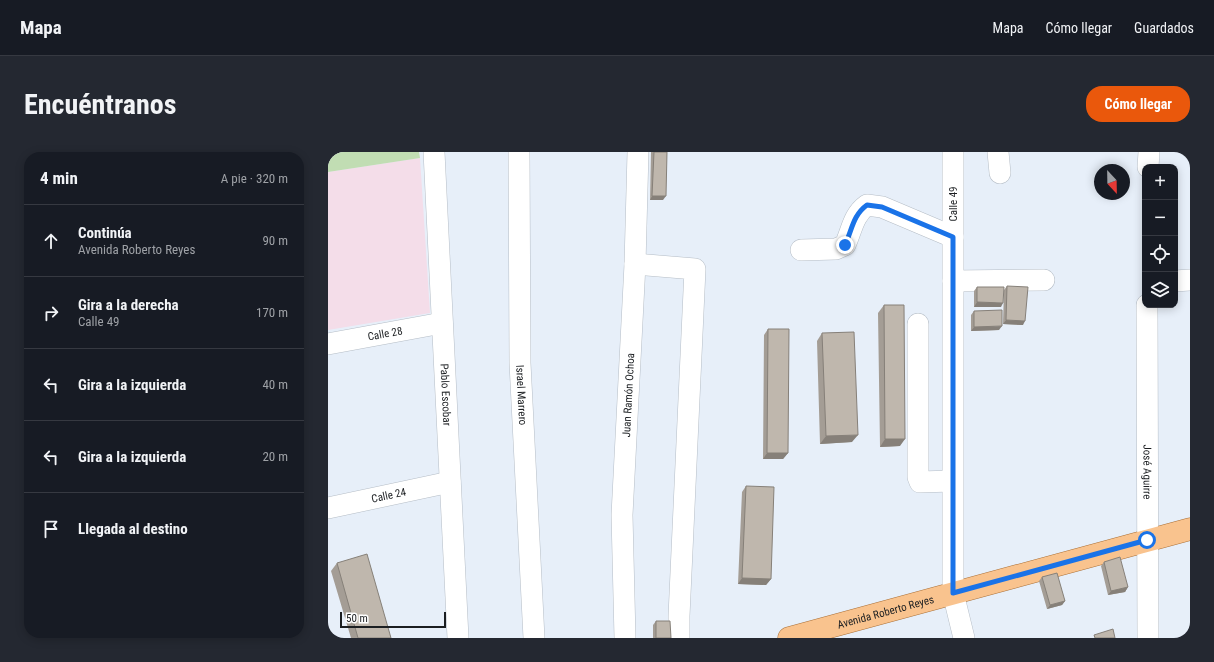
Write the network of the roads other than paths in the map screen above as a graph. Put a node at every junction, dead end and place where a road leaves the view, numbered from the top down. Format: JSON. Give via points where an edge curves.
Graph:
{"nodes":[{"id":1,"x":434,"y":152,"type":"edge"},
{"id":2,"x":519,"y":152,"type":"edge"},
{"id":3,"x":638,"y":152,"type":"edge"},
{"id":4,"x":953,"y":152,"type":"edge"},
{"id":5,"x":998,"y":152,"type":"edge"},
{"id":6,"x":1149,"y":152,"type":"edge"},
{"id":7,"x":1148,"y":164,"type":"edge"},
{"id":8,"x":1000,"y":173,"type":"dead end"},
{"id":9,"x":953,"y":237,"type":"junction"},
{"id":10,"x":801,"y":250,"type":"dead end"},
{"id":11,"x":635,"y":264,"type":"junction"},
{"id":12,"x":1044,"y":280,"type":"dead end"},
{"id":13,"x":1190,"y":280,"type":"edge"},
{"id":14,"x":953,"y":281,"type":"junction"},
{"id":15,"x":1178,"y":281,"type":"edge"},
{"id":16,"x":1147,"y":308,"type":"edge"},
{"id":17,"x":442,"y":322,"type":"junction"},
{"id":18,"x":918,"y":324,"type":"dead end"},
{"id":19,"x":328,"y":344,"type":"edge"},
{"id":20,"x":952,"y":481,"type":"junction"},
{"id":21,"x":450,"y":482,"type":"junction"},
{"id":22,"x":328,"y":508,"type":"edge"},
{"id":23,"x":1190,"y":529,"type":"edge"},
{"id":24,"x":1147,"y":540,"type":"junction"},
{"id":25,"x":953,"y":593,"type":"junction"},
{"id":26,"x":458,"y":638,"type":"edge"},
{"id":27,"x":534,"y":638,"type":"edge"},
{"id":28,"x":625,"y":638,"type":"edge"},
{"id":29,"x":679,"y":638,"type":"edge"},
{"id":30,"x":789,"y":638,"type":"edge"},
{"id":31,"x":964,"y":638,"type":"edge"},
{"id":32,"x":1148,"y":638,"type":"edge"}],
"edges":[{"from":1,"to":17,"type":"street","name":"Pablo Escobar"},
{"from":2,"to":27,"type":"street","name":"Israel Marrero","via":[[520,363]]},
{"from":3,"to":11,"type":"street","name":"Juan Ramón Ochoa"},
{"from":4,"to":9,"type":"street","name":"Calle 49"},
{"from":5,"to":8,"type":"street"},
{"from":6,"to":7,"type":"street"},
{"from":9,"to":10,"type":"street","via":[[882,207],[867,205],[857,215],[845,245],[836,249]]},
{"from":9,"to":14,"type":"street","name":"Calle 49"},
{"from":11,"to":28,"type":"street","name":"Juan Ramón Ochoa","via":[[622,515]]},
{"from":11,"to":29,"type":"street","via":[[695,269]]},
{"from":12,"to":14,"type":"street"},
{"from":13,"to":15,"type":"street"},
{"from":14,"to":20,"type":"street","name":"Calle 49"},
{"from":16,"to":24,"type":"street","name":"José Aguirre"},
{"from":17,"to":19,"type":"street","name":"Calle 28"},
{"from":17,"to":21,"type":"street","name":"Pablo Escobar"},
{"from":18,"to":20,"type":"street","via":[[918,477],[920,482]]},
{"from":20,"to":25,"type":"street","name":"Calle 49"},
{"from":21,"to":22,"type":"street","name":"Calle 24"},
{"from":21,"to":26,"type":"street","name":"Pablo Escobar"},
{"from":23,"to":24,"type":"main road","name":"Avenida Roberto Reyes"},
{"from":24,"to":25,"type":"main road","name":"Avenida Roberto Reyes"},
{"from":24,"to":32,"type":"street","name":"José Aguirre"},
{"from":25,"to":30,"type":"main road","name":"Avenida Roberto Reyes"},
{"from":25,"to":31,"type":"street","name":"Calle 49"}]}
